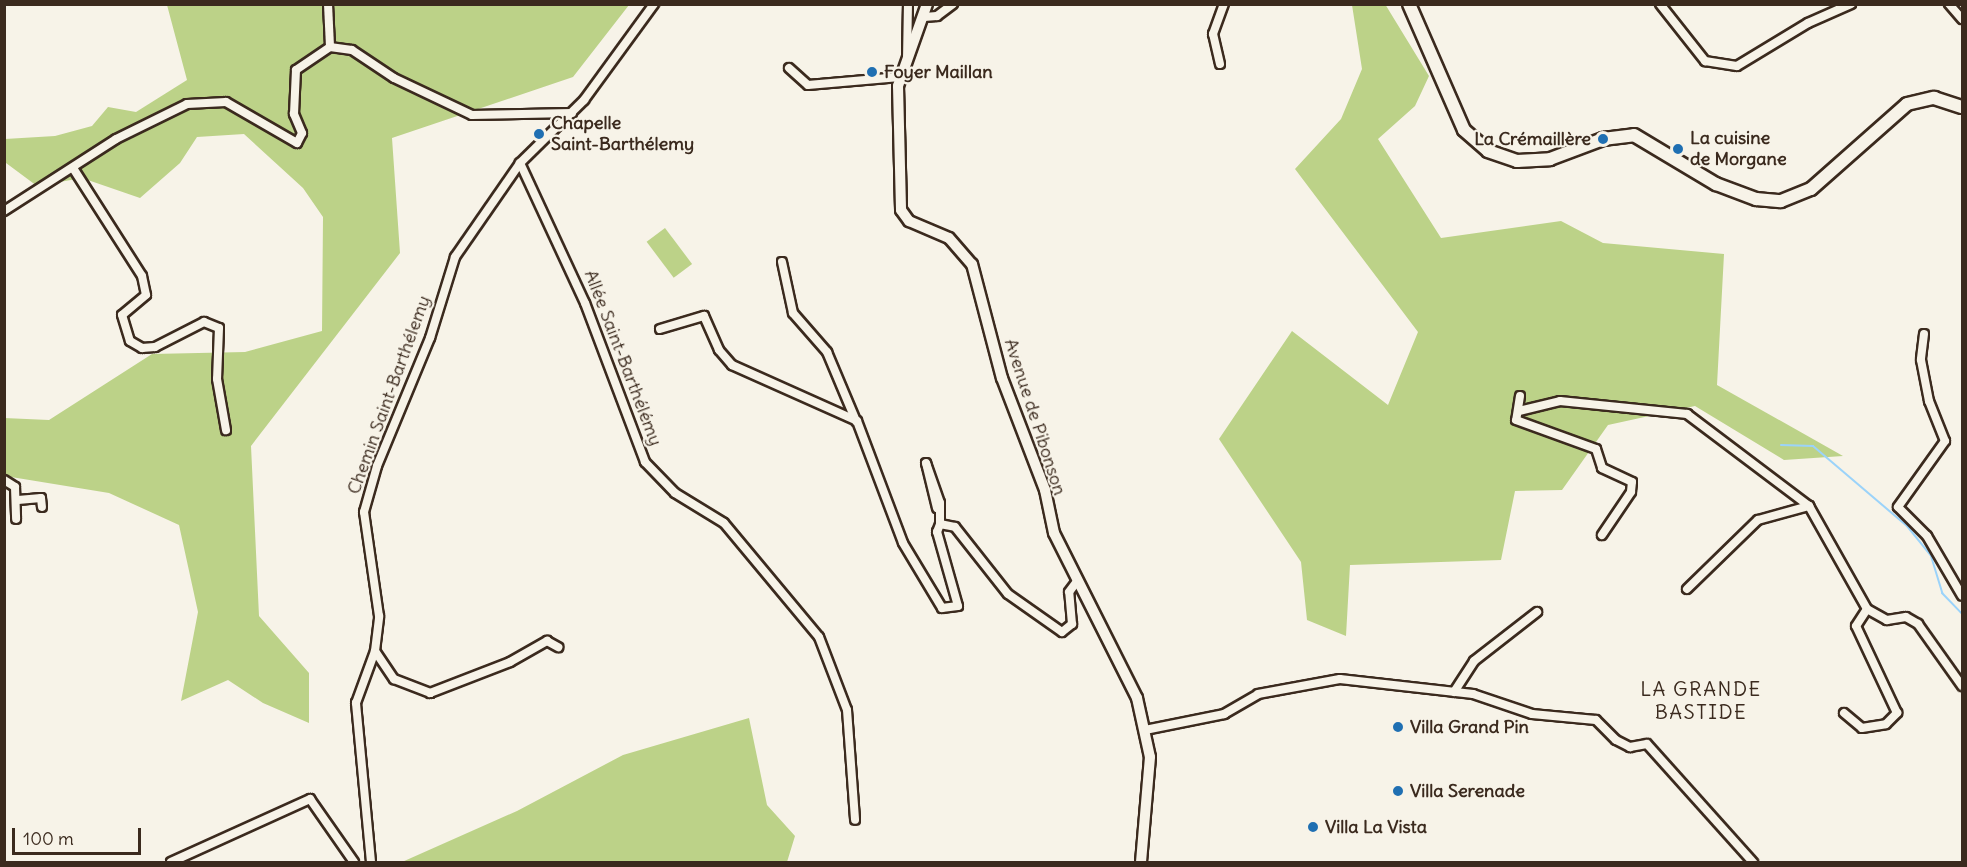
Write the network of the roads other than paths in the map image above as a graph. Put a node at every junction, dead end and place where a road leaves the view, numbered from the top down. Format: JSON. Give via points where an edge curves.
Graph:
{"nodes":[{"id":1,"x":328,"y":4,"type":"edge"},
{"id":2,"x":654,"y":4,"type":"edge"},
{"id":3,"x":908,"y":4,"type":"edge"},
{"id":4,"x":927,"y":4,"type":"edge"},
{"id":5,"x":953,"y":4,"type":"edge"},
{"id":6,"x":1224,"y":4,"type":"edge"},
{"id":7,"x":1409,"y":4,"type":"edge"},
{"id":8,"x":1660,"y":4,"type":"edge"},
{"id":9,"x":1851,"y":4,"type":"edge"},
{"id":10,"x":1949,"y":4,"type":"edge"},
{"id":11,"x":924,"y":17,"type":"junction"},
{"id":12,"x":1962,"y":19,"type":"edge"},
{"id":13,"x":330,"y":47,"type":"junction"},
{"id":14,"x":907,"y":60,"type":"junction"},
{"id":15,"x":1220,"y":64,"type":"dead end"},
{"id":16,"x":789,"y":68,"type":"dead end"},
{"id":17,"x":900,"y":78,"type":"junction"},
{"id":18,"x":1962,"y":107,"type":"edge"},
{"id":19,"x":572,"y":113,"type":"junction"},
{"id":20,"x":520,"y":163,"type":"junction"},
{"id":21,"x":73,"y":168,"type":"junction"},
{"id":22,"x":4,"y":211,"type":"edge"},
{"id":23,"x":782,"y":262,"type":"dead end"},
{"id":24,"x":660,"y":329,"type":"dead end"},
{"id":25,"x":1924,"y":334,"type":"dead end"},
{"id":26,"x":1520,"y":396,"type":"dead end"},
{"id":27,"x":1519,"y":411,"type":"junction"},
{"id":28,"x":857,"y":421,"type":"junction"},
{"id":29,"x":226,"y":430,"type":"dead end"},
{"id":30,"x":4,"y":480,"type":"edge"},
{"id":31,"x":18,"y":500,"type":"junction"},
{"id":32,"x":1809,"y":506,"type":"junction"},
{"id":33,"x":42,"y":507,"type":"dead end"},
{"id":34,"x":937,"y":508,"type":"dead end"},
{"id":35,"x":16,"y":519,"type":"dead end"},
{"id":36,"x":940,"y":524,"type":"junction"},
{"id":37,"x":1602,"y":535,"type":"dead end"},
{"id":38,"x":1078,"y":580,"type":"junction"},
{"id":39,"x":1687,"y":589,"type":"dead end"},
{"id":40,"x":1962,"y":596,"type":"edge"},
{"id":41,"x":1868,"y":609,"type":"junction"},
{"id":42,"x":1537,"y":612,"type":"dead end"},
{"id":43,"x":558,"y":647,"type":"dead end"},
{"id":44,"x":375,"y":651,"type":"junction"},
{"id":45,"x":1962,"y":686,"type":"edge"},
{"id":46,"x":1454,"y":692,"type":"junction"},
{"id":47,"x":1844,"y":713,"type":"dead end"},
{"id":48,"x":1145,"y":730,"type":"junction"},
{"id":49,"x":855,"y":820,"type":"dead end"},
{"id":50,"x":171,"y":862,"type":"edge"},
{"id":51,"x":354,"y":862,"type":"edge"},
{"id":52,"x":371,"y":862,"type":"edge"},
{"id":53,"x":1141,"y":862,"type":"edge"},
{"id":54,"x":1753,"y":862,"type":"edge"}],
"edges":[{"from":1,"to":13,"type":"street"},
{"from":2,"to":19,"type":"street","name":"Chemin Saint-Barthélemy"},
{"from":3,"to":14,"type":"street"},
{"from":4,"to":11,"type":"street","name":"Avenue de Pibonson"},
{"from":5,"to":11,"type":"street","via":[[937,16]]},
{"from":6,"to":15,"type":"street","via":[[1213,34]]},
{"from":7,"to":18,"type":"main road","via":[[1464,130],[1488,151],[1517,162],[1550,159],[1603,139],[1634,135],[1716,184],[1756,199],[1781,201],[1811,189],[1907,104],[1934,98]]},
{"from":8,"to":9,"type":"street","via":[[1705,61],[1737,66],[1800,27]]},
{"from":10,"to":12,"type":"street"},
{"from":11,"to":14,"type":"street","name":"Avenue de Pibonson"},
{"from":13,"to":19,"type":"street","via":[[352,50],[394,78],[472,115]]},
{"from":13,"to":21,"type":"street","via":[[296,70],[292,88],[302,133],[297,143],[226,102],[187,104]]},
{"from":14,"to":17,"type":"street","name":"Avenue de Pibonson"},
{"from":16,"to":17,"type":"street","via":[[808,85]]},
{"from":17,"to":38,"type":"street","name":"Avenue de Pibonson","via":[[902,210],[909,221],[949,238],[972,264],[1002,378],[1045,490],[1054,533]]},
{"from":19,"to":20,"type":"street","name":"Chemin Saint-Barthélemy"},
{"from":20,"to":44,"type":"street","name":"Chemin Saint-Barthélemy","via":[[455,257],[430,338],[377,465],[364,512],[379,616]]},
{"from":20,"to":49,"type":"street","name":"Allée Saint-Barthélémy","via":[[585,303],[645,462],[675,493],[724,523],[819,637],[848,710]]},
{"from":21,"to":22,"type":"street"},
{"from":21,"to":29,"type":"street","via":[[142,276],[146,295],[122,315],[130,341],[142,348],[155,347],[204,322],[219,328],[217,379]]},
{"from":23,"to":28,"type":"street","via":[[793,313],[827,352]]},
{"from":24,"to":28,"type":"street","via":[[704,316],[718,350],[732,365]]},
{"from":25,"to":40,"type":"street","via":[[1927,391],[1945,441],[1899,507],[1927,536]]},
{"from":26,"to":27,"type":"street"},
{"from":27,"to":32,"type":"street","via":[[1560,401],[1687,414]]},
{"from":27,"to":37,"type":"street","via":[[1516,420],[1596,449],[1602,468],[1632,482],[1631,492]]},
{"from":28,"to":36,"type":"street","via":[[903,543],[942,608],[956,610]]},
{"from":30,"to":31,"type":"street","via":[[15,487]]},
{"from":31,"to":33,"type":"street","via":[[40,498]]},
{"from":31,"to":35,"type":"street"},
{"from":32,"to":39,"type":"street","via":[[1758,520]]},
{"from":32,"to":41,"type":"street"},
{"from":34,"to":36,"type":"street"},
{"from":36,"to":38,"type":"street","via":[[955,526],[1008,594],[1062,632],[1072,624],[1069,592]]},
{"from":38,"to":48,"type":"street","name":"Avenue de Pibonson","via":[[1137,698]]},
{"from":41,"to":45,"type":"street","via":[[1887,620],[1906,617],[1918,624]]},
{"from":41,"to":47,"type":"street","via":[[1856,626],[1897,713],[1886,724],[1869,728]]},
{"from":42,"to":46,"type":"street","via":[[1474,661]]},
{"from":43,"to":44,"type":"street","via":[[547,641],[510,662],[430,693],[394,679]]},
{"from":44,"to":52,"type":"street","name":"Chemin Saint-Barthélemy","via":[[356,703]]},
{"from":46,"to":48,"type":"street","via":[[1340,679],[1258,694],[1224,714]]},
{"from":46,"to":54,"type":"street","via":[[1532,714],[1596,720],[1616,740],[1630,747],[1647,744]]},
{"from":48,"to":53,"type":"street","name":"Avenue de Pibonson","via":[[1151,793]]},
{"from":50,"to":51,"type":"street","via":[[310,799]]}]}
